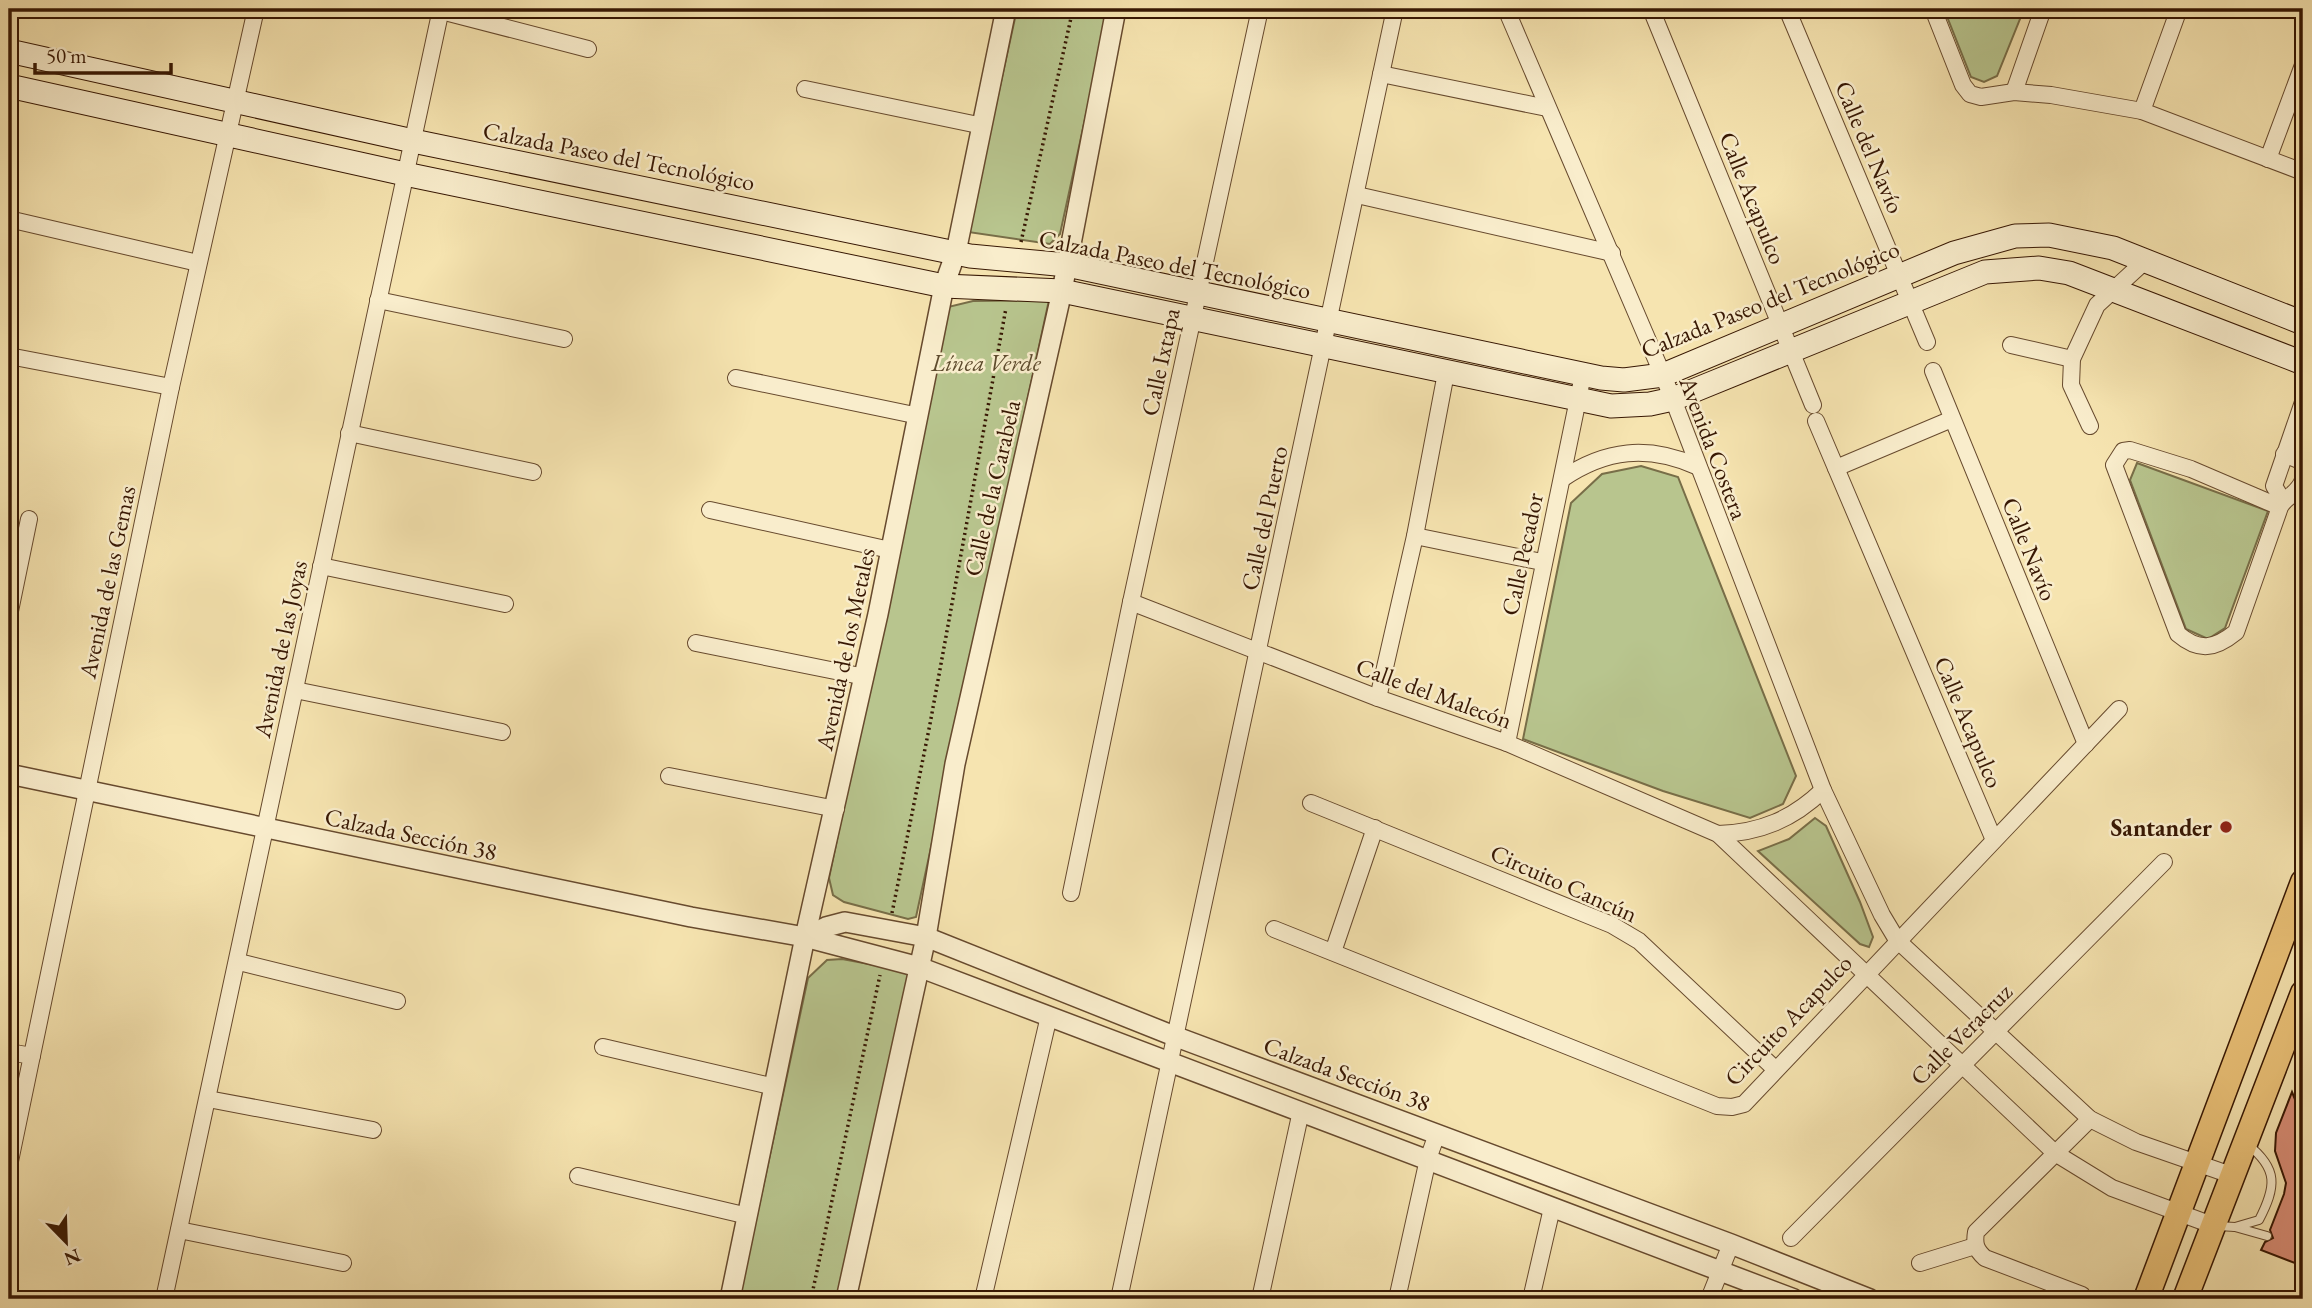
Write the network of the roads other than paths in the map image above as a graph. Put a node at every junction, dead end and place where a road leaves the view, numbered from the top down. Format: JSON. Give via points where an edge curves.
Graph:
{"nodes":[{"id":1,"x":256,"y":9,"type":"edge"},
{"id":2,"x":1006,"y":9,"type":"edge"},
{"id":3,"x":1116,"y":9,"type":"edge"},
{"id":4,"x":1260,"y":9,"type":"edge"},
{"id":5,"x":1395,"y":9,"type":"edge"},
{"id":6,"x":1506,"y":9,"type":"edge"},
{"id":7,"x":1651,"y":9,"type":"edge"},
{"id":8,"x":1787,"y":9,"type":"edge"},
{"id":9,"x":1933,"y":9,"type":"edge"},
{"id":10,"x":2043,"y":9,"type":"edge"},
{"id":11,"x":2179,"y":9,"type":"edge"},
{"id":12,"x":441,"y":10,"type":"edge"},
{"id":13,"x":588,"y":48,"type":"dead end"},
{"id":14,"x":9,"y":51,"type":"edge"},
{"id":15,"x":2303,"y":65,"type":"edge"},
{"id":16,"x":1381,"y":75,"type":"junction"},
{"id":17,"x":9,"y":86,"type":"edge"},
{"id":18,"x":805,"y":89,"type":"dead end"},
{"id":19,"x":2014,"y":92,"type":"junction"},
{"id":20,"x":236,"y":100,"type":"junction"},
{"id":21,"x":1547,"y":108,"type":"junction"},
{"id":22,"x":2142,"y":111,"type":"junction"},
{"id":23,"x":983,"y":127,"type":"junction"},
{"id":24,"x":228,"y":135,"type":"junction"},
{"id":25,"x":412,"y":141,"type":"junction"},
{"id":26,"x":2268,"y":159,"type":"junction"},
{"id":27,"x":2303,"y":172,"type":"edge"},
{"id":28,"x":405,"y":174,"type":"junction"},
{"id":29,"x":1357,"y":195,"type":"junction"},
{"id":30,"x":682,"y":196,"type":"junction"},
{"id":31,"x":13,"y":220,"type":"dead end"},
{"id":32,"x":674,"y":230,"type":"junction"},
{"id":33,"x":956,"y":252,"type":"junction"},
{"id":34,"x":1612,"y":253,"type":"junction"},
{"id":35,"x":2146,"y":260,"type":"junction"},
{"id":36,"x":198,"y":263,"type":"junction"},
{"id":37,"x":1067,"y":265,"type":"junction"},
{"id":38,"x":1899,"y":276,"type":"junction"},
{"id":39,"x":944,"y":286,"type":"junction"},
{"id":40,"x":2116,"y":288,"type":"junction"},
{"id":41,"x":1062,"y":291,"type":"junction"},
{"id":42,"x":1199,"y":293,"type":"junction"},
{"id":43,"x":378,"y":300,"type":"junction"},
{"id":44,"x":1910,"y":301,"type":"junction"},
{"id":45,"x":1194,"y":317,"type":"junction"},
{"id":46,"x":1328,"y":321,"type":"junction"},
{"id":47,"x":2303,"y":323,"type":"edge"},
{"id":48,"x":1781,"y":327,"type":"junction"},
{"id":49,"x":564,"y":339,"type":"dead end"},
{"id":50,"x":1927,"y":342,"type":"dead end"},
{"id":51,"x":1323,"y":345,"type":"junction"},
{"id":52,"x":2011,"y":345,"type":"dead end"},
{"id":53,"x":1791,"y":351,"type":"junction"},
{"id":54,"x":9,"y":356,"type":"edge"},
{"id":55,"x":2071,"y":359,"type":"junction"},
{"id":56,"x":2303,"y":363,"type":"edge"},
{"id":57,"x":1933,"y":371,"type":"dead end"},
{"id":58,"x":1446,"y":373,"type":"junction"},
{"id":59,"x":1662,"y":374,"type":"junction"},
{"id":60,"x":1583,"y":375,"type":"junction"},
{"id":61,"x":736,"y":378,"type":"dead end"},
{"id":62,"x":171,"y":387,"type":"junction"},
{"id":63,"x":1673,"y":399,"type":"junction"},
{"id":64,"x":1577,"y":401,"type":"junction"},
{"id":65,"x":2303,"y":402,"type":"edge"},
{"id":66,"x":919,"y":416,"type":"junction"},
{"id":67,"x":1952,"y":419,"type":"junction"},
{"id":68,"x":2090,"y":426,"type":"dead end"},
{"id":69,"x":349,"y":433,"type":"junction"},
{"id":70,"x":2284,"y":454,"type":"junction"},
{"id":71,"x":2303,"y":462,"type":"edge"},
{"id":72,"x":1696,"y":467,"type":"junction"},
{"id":73,"x":1836,"y":467,"type":"junction"},
{"id":74,"x":533,"y":472,"type":"dead end"},
{"id":75,"x":1562,"y":479,"type":"junction"},
{"id":76,"x":2303,"y":480,"type":"edge"},
{"id":77,"x":2282,"y":504,"type":"junction"},
{"id":78,"x":710,"y":510,"type":"dead end"},
{"id":79,"x":29,"y":519,"type":"dead end"},
{"id":80,"x":1415,"y":536,"type":"junction"},
{"id":81,"x":890,"y":550,"type":"junction"},
{"id":82,"x":1542,"y":562,"type":"junction"},
{"id":83,"x":321,"y":566,"type":"junction"},
{"id":84,"x":1131,"y":602,"type":"junction"},
{"id":85,"x":505,"y":604,"type":"dead end"},
{"id":86,"x":9,"y":616,"type":"edge"},
{"id":87,"x":696,"y":643,"type":"dead end"},
{"id":88,"x":1259,"y":651,"type":"junction"},
{"id":89,"x":865,"y":677,"type":"junction"},
{"id":90,"x":295,"y":690,"type":"junction"},
{"id":91,"x":1378,"y":698,"type":"junction"},
{"id":92,"x":2119,"y":709,"type":"dead end"},
{"id":93,"x":502,"y":732,"type":"dead end"},
{"id":94,"x":1507,"y":743,"type":"junction"},
{"id":95,"x":2086,"y":744,"type":"junction"},
{"id":96,"x":9,"y":774,"type":"edge"},
{"id":97,"x":669,"y":775,"type":"dead end"},
{"id":98,"x":87,"y":790,"type":"junction"},
{"id":99,"x":1823,"y":790,"type":"junction"},
{"id":100,"x":1311,"y":803,"type":"dead end"},
{"id":101,"x":836,"y":809,"type":"junction"},
{"id":102,"x":1375,"y":828,"type":"junction"},
{"id":103,"x":264,"y":829,"type":"junction"},
{"id":104,"x":1718,"y":834,"type":"junction"},
{"id":105,"x":1994,"y":840,"type":"junction"},
{"id":106,"x":2164,"y":862,"type":"dead end"},
{"id":107,"x":2303,"y":882,"type":"edge"},
{"id":108,"x":1071,"y":893,"type":"dead end"},
{"id":109,"x":1274,"y":929,"type":"dead end"},
{"id":110,"x":805,"y":937,"type":"junction"},
{"id":111,"x":926,"y":937,"type":"junction"},
{"id":112,"x":1897,"y":940,"type":"junction"},
{"id":113,"x":1333,"y":952,"type":"junction"},
{"id":114,"x":239,"y":962,"type":"junction"},
{"id":115,"x":919,"y":967,"type":"junction"},
{"id":116,"x":1864,"y":975,"type":"junction"},
{"id":117,"x":2303,"y":993,"type":"edge"},
{"id":118,"x":397,"y":1001,"type":"dead end"},
{"id":119,"x":1049,"y":1016,"type":"junction"},
{"id":120,"x":1996,"y":1031,"type":"junction"},
{"id":121,"x":1174,"y":1036,"type":"junction"},
{"id":122,"x":603,"y":1046,"type":"dead end"},
{"id":123,"x":9,"y":1052,"type":"edge"},
{"id":124,"x":32,"y":1056,"type":"junction"},
{"id":125,"x":1169,"y":1061,"type":"junction"},
{"id":126,"x":1962,"y":1066,"type":"junction"},
{"id":127,"x":1775,"y":1069,"type":"junction"},
{"id":128,"x":775,"y":1087,"type":"junction"},
{"id":129,"x":208,"y":1099,"type":"junction"},
{"id":130,"x":1301,"y":1111,"type":"junction"},
{"id":131,"x":2090,"y":1119,"type":"junction"},
{"id":132,"x":373,"y":1130,"type":"dead end"},
{"id":133,"x":1437,"y":1134,"type":"junction"},
{"id":134,"x":2244,"y":1142,"type":"junction"},
{"id":135,"x":2055,"y":1153,"type":"junction"},
{"id":136,"x":1428,"y":1159,"type":"junction"},
{"id":137,"x":2196,"y":1164,"type":"junction"},
{"id":138,"x":9,"y":1166,"type":"edge"},
{"id":139,"x":578,"y":1175,"type":"dead end"},
{"id":140,"x":2231,"y":1175,"type":"junction"},
{"id":141,"x":1552,"y":1208,"type":"junction"},
{"id":142,"x":2179,"y":1214,"type":"junction"},
{"id":143,"x":748,"y":1216,"type":"junction"},
{"id":144,"x":2223,"y":1226,"type":"junction"},
{"id":145,"x":179,"y":1230,"type":"junction"},
{"id":146,"x":2267,"y":1236,"type":"dead end"},
{"id":147,"x":1791,"y":1238,"type":"dead end"},
{"id":148,"x":1731,"y":1244,"type":"junction"},
{"id":149,"x":1975,"y":1246,"type":"junction"},
{"id":150,"x":343,"y":1263,"type":"dead end"},
{"id":151,"x":1920,"y":1263,"type":"dead end"},
{"id":152,"x":1721,"y":1270,"type":"junction"},
{"id":153,"x":2082,"y":1295,"type":"dead end"},
{"id":154,"x":164,"y":1299,"type":"edge"},
{"id":155,"x":730,"y":1299,"type":"edge"},
{"id":156,"x":846,"y":1299,"type":"edge"},
{"id":157,"x":983,"y":1299,"type":"edge"},
{"id":158,"x":1119,"y":1299,"type":"edge"},
{"id":159,"x":1260,"y":1299,"type":"edge"},
{"id":160,"x":1397,"y":1299,"type":"edge"},
{"id":161,"x":1531,"y":1299,"type":"edge"},
{"id":162,"x":1709,"y":1299,"type":"edge"},
{"id":163,"x":1794,"y":1299,"type":"edge"},
{"id":164,"x":1868,"y":1299,"type":"edge"},
{"id":165,"x":2146,"y":1299,"type":"edge"},
{"id":166,"x":2185,"y":1299,"type":"edge"}],
"edges":[{"from":1,"to":20,"type":"street","name":"Avenida de las Gemas"},
{"from":2,"to":23,"type":"street","name":"Avenida de los Metales"},
{"from":3,"to":37,"type":"street","name":"Calle de la Carabela"},
{"from":4,"to":42,"type":"street","name":"Calle Ixtapa"},
{"from":5,"to":16,"type":"street","name":"Calle del Puerto"},
{"from":6,"to":21,"type":"street","name":"Avenida Costera"},
{"from":7,"to":48,"type":"street","name":"Calle Acapulco"},
{"from":8,"to":38,"type":"street","name":"Calle del Navío"},
{"from":9,"to":19,"type":"street","via":[[1970,94]]},
{"from":10,"to":19,"type":"street"},
{"from":11,"to":22,"type":"street"},
{"from":12,"to":13,"type":"street"},
{"from":12,"to":25,"type":"street","name":"Avenida de las Joyas"},
{"from":14,"to":20,"type":"main road","name":"Calzada Paseo del Tecnológico"},
{"from":15,"to":26,"type":"street"},
{"from":16,"to":21,"type":"street"},
{"from":16,"to":29,"type":"street","name":"Calle del Puerto"},
{"from":17,"to":24,"type":"main road","name":"Calzada Paseo del Tecnológico"},
{"from":18,"to":23,"type":"street"},
{"from":19,"to":22,"type":"street"},
{"from":20,"to":24,"type":"street","name":"Avenida de las Gemas"},
{"from":20,"to":25,"type":"main road","name":"Calzada Paseo del Tecnológico"},
{"from":21,"to":34,"type":"street","name":"Avenida Costera"},
{"from":22,"to":26,"type":"street"},
{"from":23,"to":33,"type":"street","name":"Avenida de los Metales"},
{"from":24,"to":28,"type":"main road","name":"Calzada Paseo del Tecnológico"},
{"from":24,"to":36,"type":"street","name":"Avenida de las Gemas"},
{"from":25,"to":28,"type":"street","name":"Avenida de las Joyas"},
{"from":25,"to":30,"type":"main road","name":"Calzada Paseo del Tecnológico"},
{"from":26,"to":27,"type":"street"},
{"from":28,"to":32,"type":"main road","name":"Calzada Paseo del Tecnológico"},
{"from":28,"to":43,"type":"street","name":"Avenida de las Joyas"},
{"from":29,"to":34,"type":"street"},
{"from":29,"to":46,"type":"street","name":"Calle del Puerto"},
{"from":30,"to":32,"type":"main road"},
{"from":30,"to":33,"type":"main road","name":"Calzada Paseo del Tecnológico"},
{"from":31,"to":36,"type":"street"},
{"from":32,"to":39,"type":"main road","name":"Calzada Paseo del Tecnológico"},
{"from":33,"to":37,"type":"main road","name":"Calzada Paseo del Tecnológico"},
{"from":33,"to":39,"type":"street","name":"Avenida de los Metales"},
{"from":34,"to":59,"type":"street","name":"Avenida Costera"},
{"from":35,"to":38,"type":"main road","name":"Calzada Paseo del Tecnológico","via":[[2075,238],[2015,236],[1964,249]]},
{"from":35,"to":40,"type":"street"},
{"from":35,"to":47,"type":"main road","name":"Calzada Paseo del Tecnológico"},
{"from":36,"to":62,"type":"street","name":"Avenida de las Gemas"},
{"from":37,"to":41,"type":"street","name":"Calle de la Carabela"},
{"from":37,"to":42,"type":"main road","name":"Calzada Paseo del Tecnológico"},
{"from":38,"to":44,"type":"street","name":"Calle del Navío"},
{"from":38,"to":48,"type":"main road","name":"Calzada Paseo del Tecnológico"},
{"from":39,"to":41,"type":"main road","name":"Calzada Paseo del Tecnológico"},
{"from":39,"to":66,"type":"street","name":"Avenida de los Metales"},
{"from":40,"to":44,"type":"main road","name":"Calzada Paseo del Tecnológico","via":[[2069,273],[2010,268],[1985,272]]},
{"from":40,"to":55,"type":"street","via":[[2097,305]]},
{"from":40,"to":56,"type":"main road","name":"Calzada Paseo del Tecnológico"},
{"from":41,"to":45,"type":"main road","name":"Calzada Paseo del Tecnológico"},
{"from":41,"to":111,"type":"street","name":"Calle de la Carabela","via":[[955,764]]},
{"from":42,"to":45,"type":"street","name":"Calle Ixtapa"},
{"from":42,"to":46,"type":"main road","name":"Calzada Paseo del Tecnológico"},
{"from":43,"to":49,"type":"street"},
{"from":43,"to":69,"type":"street","name":"Avenida de las Joyas"},
{"from":44,"to":50,"type":"street","name":"Calle del Navío"},
{"from":44,"to":53,"type":"main road","name":"Calzada Paseo del Tecnológico"},
{"from":45,"to":51,"type":"main road","name":"Calzada Paseo del Tecnológico"},
{"from":45,"to":84,"type":"street","name":"Calle Ixtapa"},
{"from":46,"to":51,"type":"street","name":"Calle del Puerto"},
{"from":46,"to":60,"type":"main road","name":"Calzada Paseo del Tecnológico"},
{"from":48,"to":53,"type":"street","name":"Calle Acapulco"},
{"from":48,"to":59,"type":"main road","name":"Calzada Paseo del Tecnológico"},
{"from":51,"to":58,"type":"main road","name":"Calzada Paseo del Tecnológico"},
{"from":51,"to":88,"type":"street","name":"Calle del Puerto"},
{"from":52,"to":55,"type":"street"},
{"from":53,"to":63,"type":"main road","name":"Calzada Paseo del Tecnológico"},
{"from":53,"to":73,"type":"street","name":"Calle Acapulco"},
{"from":54,"to":62,"type":"street"},
{"from":55,"to":68,"type":"street","via":[[2071,385]]},
{"from":57,"to":67,"type":"street","name":"Calle Navío"},
{"from":58,"to":64,"type":"main road","name":"Calzada Paseo del Tecnológico"},
{"from":58,"to":80,"type":"street"},
{"from":59,"to":60,"type":"main road","name":"Calzada Paseo del Tecnológico","via":[[1624,380]]},
{"from":59,"to":63,"type":"street","name":"Avenida Costera"},
{"from":60,"to":64,"type":"street","name":"Calle Pecador"},
{"from":61,"to":66,"type":"street"},
{"from":62,"to":98,"type":"street","name":"Avenida de las Gemas"},
{"from":63,"to":64,"type":"main road","name":"Calzada Paseo del Tecnológico","via":[[1629,406]]},
{"from":63,"to":72,"type":"street","name":"Avenida Costera"},
{"from":64,"to":75,"type":"street","name":"Calle Pecador"},
{"from":65,"to":70,"type":"street"},
{"from":66,"to":81,"type":"street","name":"Avenida de los Metales"},
{"from":67,"to":73,"type":"street"},
{"from":67,"to":95,"type":"street","name":"Calle Navío"},
{"from":69,"to":74,"type":"street"},
{"from":69,"to":83,"type":"street","name":"Avenida de las Joyas"},
{"from":70,"to":71,"type":"street"},
{"from":70,"to":77,"type":"street","via":[[2274,486]]},
{"from":72,"to":75,"type":"street","via":[[1651,452],[1627,452],[1604,456]]},
{"from":72,"to":99,"type":"street","name":"Avenida Costera"},
{"from":73,"to":105,"type":"street","name":"Calle Acapulco"},
{"from":75,"to":82,"type":"street","name":"Calle Pecador"},
{"from":76,"to":77,"type":"street","via":[[2299,491]]},
{"from":77,"to":77,"type":"street","via":[[2130,450],[2115,460],[2178,634],[2205,648],[2221,644],[2236,632]]},
{"from":78,"to":81,"type":"street"},
{"from":79,"to":86,"type":"street"},
{"from":80,"to":82,"type":"street"},
{"from":80,"to":91,"type":"street"},
{"from":81,"to":89,"type":"street","name":"Avenida de los Metales"},
{"from":82,"to":94,"type":"street","name":"Calle Pecador"},
{"from":83,"to":85,"type":"street"},
{"from":83,"to":90,"type":"street","name":"Avenida de las Joyas"},
{"from":84,"to":88,"type":"street","name":"Calle del Malecón"},
{"from":84,"to":108,"type":"street","name":"Calle Ixtapa"},
{"from":87,"to":89,"type":"street"},
{"from":88,"to":91,"type":"street","name":"Calle del Malecón"},
{"from":88,"to":121,"type":"street","name":"Calle del Puerto"},
{"from":89,"to":101,"type":"street","name":"Avenida de los Metales"},
{"from":90,"to":93,"type":"street"},
{"from":90,"to":103,"type":"street","name":"Avenida de las Joyas"},
{"from":91,"to":94,"type":"street","name":"Calle del Malecón"},
{"from":92,"to":95,"type":"street","name":"Circuito Acapulco"},
{"from":94,"to":104,"type":"street","name":"Calle del Malecón"},
{"from":95,"to":105,"type":"street","name":"Circuito Acapulco"},
{"from":96,"to":98,"type":"street","name":"Calzada Sección 38"},
{"from":97,"to":101,"type":"street"},
{"from":98,"to":103,"type":"street","name":"Calzada Sección 38"},
{"from":98,"to":124,"type":"street","name":"Avenida de las Gemas"},
{"from":99,"to":104,"type":"street","via":[[1775,824]]},
{"from":99,"to":112,"type":"street","name":"Avenida Costera"},
{"from":100,"to":102,"type":"street","name":"Circuito Cancún"},
{"from":101,"to":110,"type":"street","name":"Avenida de los Metales"},
{"from":102,"to":113,"type":"street"},
{"from":102,"to":127,"type":"street","name":"Circuito Cancún","via":[[1612,925],[1639,941]]},
{"from":103,"to":110,"type":"street","name":"Calzada Sección 38"},
{"from":103,"to":114,"type":"street","name":"Avenida de las Joyas"},
{"from":104,"to":116,"type":"street"},
{"from":105,"to":112,"type":"street","name":"Circuito Acapulco"},
{"from":106,"to":120,"type":"street","name":"Calle Veracruz"},
{"from":107,"to":137,"type":"main road"},
{"from":109,"to":113,"type":"street"},
{"from":110,"to":111,"type":"street","name":"Calzada Sección 38","via":[[845,922]]},
{"from":110,"to":115,"type":"street","name":"Calzada Sección 38"},
{"from":110,"to":128,"type":"street","name":"Avenida de los Metales"},
{"from":111,"to":115,"type":"street","name":"Calle de la Carabela"},
{"from":111,"to":121,"type":"street","name":"Calzada Sección 38"},
{"from":112,"to":116,"type":"street","name":"Circuito Acapulco"},
{"from":112,"to":120,"type":"street","name":"Avenida Costera"},
{"from":113,"to":127,"type":"street","name":"Circuito Acapulco","via":[[1717,1106],[1744,1104]]},
{"from":114,"to":118,"type":"street"},
{"from":114,"to":129,"type":"street","name":"Avenida de las Joyas"},
{"from":115,"to":119,"type":"street","name":"Calzada Sección 38"},
{"from":115,"to":156,"type":"street","name":"Calle de la Carabela"},
{"from":116,"to":126,"type":"street"},
{"from":116,"to":127,"type":"street","name":"Circuito Acapulco"},
{"from":117,"to":134,"type":"main road"},
{"from":119,"to":125,"type":"street","name":"Calzada Sección 38"},
{"from":119,"to":157,"type":"street"},
{"from":120,"to":126,"type":"street","name":"Calle Veracruz"},
{"from":120,"to":131,"type":"street","name":"Avenida Costera"},
{"from":121,"to":125,"type":"street","name":"Calle del Puerto"},
{"from":121,"to":133,"type":"street","name":"Calzada Sección 38"},
{"from":122,"to":128,"type":"street"},
{"from":123,"to":124,"type":"street"},
{"from":124,"to":138,"type":"street","name":"Avenida de las Gemas"},
{"from":125,"to":130,"type":"street","name":"Calzada Sección 38"},
{"from":125,"to":158,"type":"street","name":"Calle del Puerto"},
{"from":126,"to":135,"type":"street"},
{"from":126,"to":147,"type":"street","name":"Calle Veracruz"},
{"from":128,"to":143,"type":"street","name":"Avenida de los Metales"},
{"from":129,"to":132,"type":"street"},
{"from":129,"to":145,"type":"street","name":"Avenida de las Joyas"},
{"from":130,"to":136,"type":"street","name":"Calzada Sección 38"},
{"from":130,"to":159,"type":"street"},
{"from":131,"to":135,"type":"street"},
{"from":131,"to":137,"type":"street","name":"Avenida Costera"},
{"from":133,"to":136,"type":"street"},
{"from":133,"to":148,"type":"street","name":"Calzada Sección 38"},
{"from":134,"to":140,"type":"main road"},
{"from":134,"to":144,"type":"lane","via":[[2261,1154],[2272,1174],[2273,1188],[2259,1220]]},
{"from":135,"to":142,"type":"street","via":[[2112,1188]]},
{"from":135,"to":149,"type":"street","via":[[1976,1232]]},
{"from":136,"to":141,"type":"street","name":"Calzada Sección 38"},
{"from":136,"to":160,"type":"street"},
{"from":137,"to":140,"type":"street","name":"Avenida Costera"},
{"from":137,"to":142,"type":"main road"},
{"from":139,"to":143,"type":"street"},
{"from":140,"to":144,"type":"main road"},
{"from":141,"to":152,"type":"street","name":"Calzada Sección 38"},
{"from":141,"to":161,"type":"street"},
{"from":142,"to":144,"type":"street"},
{"from":142,"to":165,"type":"main road"},
{"from":143,"to":155,"type":"street","name":"Avenida de los Metales"},
{"from":144,"to":146,"type":"lane"},
{"from":144,"to":166,"type":"main road"},
{"from":145,"to":150,"type":"street"},
{"from":145,"to":154,"type":"street","name":"Avenida de las Joyas"},
{"from":148,"to":152,"type":"street"},
{"from":148,"to":164,"type":"street","name":"Calzada Sección 38"},
{"from":149,"to":151,"type":"street"},
{"from":149,"to":153,"type":"street","via":[[1985,1258]]},
{"from":152,"to":162,"type":"street"},
{"from":152,"to":163,"type":"street","name":"Calzada Sección 38"}]}
